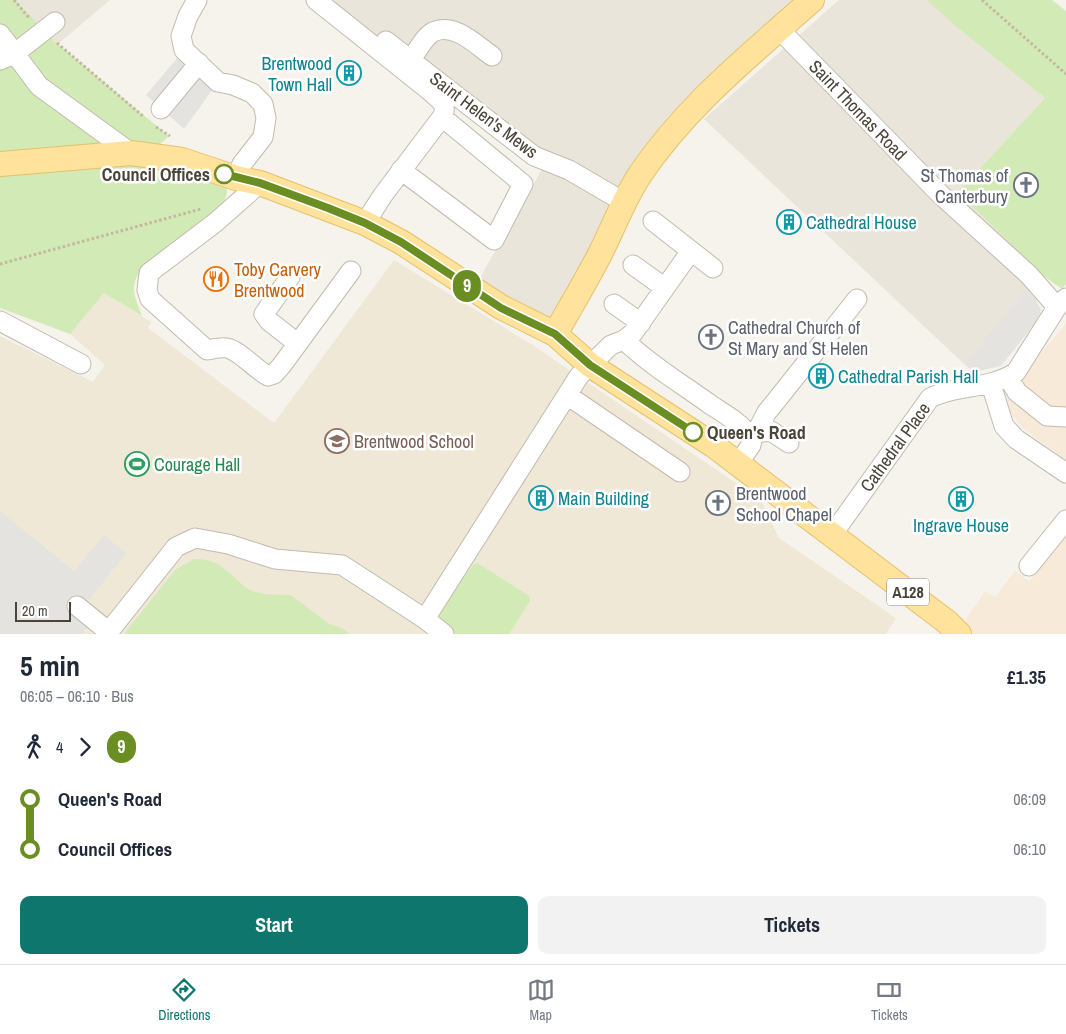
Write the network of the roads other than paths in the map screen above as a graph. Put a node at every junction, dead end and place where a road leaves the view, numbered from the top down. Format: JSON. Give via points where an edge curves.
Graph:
{"nodes":[{"id":1,"x":197,"y":0,"type":"edge"},
{"id":2,"x":316,"y":0,"type":"edge"},
{"id":3,"x":812,"y":0,"type":"edge"},
{"id":4,"x":49,"y":27,"type":"road end"},
{"id":5,"x":779,"y":29,"type":"junction"},
{"id":6,"x":376,"y":33,"type":"dead end"},
{"id":7,"x":0,"y":34,"type":"edge"},
{"id":8,"x":492,"y":56,"type":"dead end"},
{"id":9,"x":7,"y":57,"type":"edge"},
{"id":10,"x":411,"y":60,"type":"junction"},
{"id":11,"x":199,"y":63,"type":"junction"},
{"id":12,"x":155,"y":114,"type":"road end"},
{"id":13,"x":442,"y":117,"type":"junction"},
{"id":14,"x":131,"y":153,"type":"junction"},
{"id":15,"x":0,"y":164,"type":"edge"},
{"id":16,"x":401,"y":170,"type":"junction"},
{"id":17,"x":236,"y":178,"type":"junction"},
{"id":18,"x":260,"y":183,"type":"junction"},
{"id":19,"x":624,"y":202,"type":"junction"},
{"id":20,"x":653,"y":221,"type":"dead end"},
{"id":21,"x":365,"y":223,"type":"junction"},
{"id":22,"x":691,"y":251,"type":"junction"},
{"id":23,"x":633,"y":265,"type":"dead end"},
{"id":24,"x":713,"y":268,"type":"dead end"},
{"id":25,"x":351,"y":271,"type":"dead end"},
{"id":26,"x":290,"y":277,"type":"dead end"},
{"id":27,"x":665,"y":288,"type":"junction"},
{"id":28,"x":856,"y":299,"type":"dead end"},
{"id":29,"x":1062,"y":302,"type":"edge"},
{"id":30,"x":614,"y":304,"type":"dead end"},
{"id":31,"x":0,"y":321,"type":"edge"},
{"id":32,"x":641,"y":323,"type":"junction"},
{"id":33,"x":555,"y":334,"type":"junction"},
{"id":34,"x":624,"y":340,"type":"junction"},
{"id":35,"x":298,"y":344,"type":"junction"},
{"id":36,"x":81,"y":364,"type":"dead end"},
{"id":37,"x":590,"y":365,"type":"junction"},
{"id":38,"x":1008,"y":377,"type":"junction"},
{"id":39,"x":991,"y":384,"type":"junction"},
{"id":40,"x":567,"y":395,"type":"junction"},
{"id":41,"x":1066,"y":417,"type":"edge"},
{"id":42,"x":754,"y":436,"type":"junction"},
{"id":43,"x":789,"y":443,"type":"dead end"},
{"id":44,"x":738,"y":464,"type":"junction"},
{"id":45,"x":680,"y":472,"type":"dead end"},
{"id":46,"x":1066,"y":473,"type":"edge"},
{"id":47,"x":1066,"y":520,"type":"edge"},
{"id":48,"x":832,"y":535,"type":"junction"},
{"id":49,"x":1029,"y":566,"type":"dead end"},
{"id":50,"x":77,"y":606,"type":"dead end"},
{"id":51,"x":425,"y":619,"type":"junction"},
{"id":52,"x":953,"y":628,"type":"edge"},
{"id":53,"x":108,"y":633,"type":"edge"},
{"id":54,"x":444,"y":634,"type":"edge"},
{"id":55,"x":970,"y":634,"type":"edge"}],
"edges":[{"from":1,"to":11,"type":"street","via":[[181,36],[184,50]]},
{"from":2,"to":13,"type":"street","via":[[430,91],[445,106]]},
{"from":3,"to":5,"type":"main road"},
{"from":4,"to":9,"type":"street"},
{"from":5,"to":19,"type":"main road","via":[[690,111],[648,163]]},
{"from":5,"to":29,"type":"street","name":"Saint Thomas Road","via":[[941,195]]},
{"from":6,"to":10,"type":"street","name":"Saint Helen's Mews"},
{"from":7,"to":9,"type":"street"},
{"from":8,"to":10,"type":"street","via":[[459,32],[443,30],[433,32]]},
{"from":9,"to":14,"type":"street","via":[[39,86]]},
{"from":10,"to":19,"type":"street","name":"Saint Helen's Mews","via":[[534,156],[569,170]]},
{"from":11,"to":12,"type":"street"},
{"from":11,"to":17,"type":"street","via":[[218,82],[252,93],[263,104],[266,118],[263,137],[242,164]]},
{"from":13,"to":16,"type":"street"},
{"from":13,"to":16,"type":"street","via":[[523,184],[494,240]]},
{"from":14,"to":15,"type":"main road","number":"A128"},
{"from":14,"to":17,"type":"main road","number":"A128","via":[[182,160]]},
{"from":16,"to":21,"type":"street"},
{"from":17,"to":18,"type":"main road","number":"A128"},
{"from":18,"to":21,"type":"main road","number":"A128"},
{"from":18,"to":35,"type":"street","via":[[216,222],[149,273],[147,290],[150,300],[207,350],[230,348],[268,376],[274,374]]},
{"from":19,"to":33,"type":"main road","via":[[600,254]]},
{"from":20,"to":22,"type":"street"},
{"from":21,"to":33,"type":"main road","number":"A128","via":[[401,242],[501,308]]},
{"from":22,"to":24,"type":"street"},
{"from":22,"to":27,"type":"street"},
{"from":23,"to":27,"type":"street"},
{"from":25,"to":35,"type":"street"},
{"from":26,"to":35,"type":"street","via":[[264,314]]},
{"from":27,"to":32,"type":"street"},
{"from":28,"to":42,"type":"street","via":[[767,412]]},
{"from":29,"to":38,"type":"street","name":"Cathedral Place","via":[[1016,372]]},
{"from":30,"to":32,"type":"street"},
{"from":31,"to":36,"type":"street"},
{"from":32,"to":34,"type":"street"},
{"from":33,"to":37,"type":"main road","number":"A128"},
{"from":34,"to":37,"type":"street","via":[[611,345]]},
{"from":34,"to":42,"type":"street"},
{"from":37,"to":40,"type":"street"},
{"from":37,"to":44,"type":"main road","number":"A128"},
{"from":38,"to":39,"type":"street","name":"Cathedral Place"},
{"from":38,"to":41,"type":"street","via":[[1017,392],[1047,416]]},
{"from":39,"to":46,"type":"street","via":[[1004,426],[1016,439]]},
{"from":39,"to":48,"type":"street","name":"Cathedral Place","via":[[941,392],[930,398]]},
{"from":40,"to":45,"type":"street"},
{"from":40,"to":51,"type":"street"},
{"from":42,"to":43,"type":"street","via":[[771,431]]},
{"from":42,"to":44,"type":"street"},
{"from":44,"to":48,"type":"main road","number":"A128"},
{"from":47,"to":49,"type":"street"},
{"from":48,"to":52,"type":"main road","number":"A128"},
{"from":50,"to":53,"type":"street"},
{"from":51,"to":53,"type":"street","via":[[342,564],[274,559],[228,544],[195,538],[176,547]]},
{"from":51,"to":54,"type":"street"},
{"from":52,"to":55,"type":"main road","number":"A128"}]}
